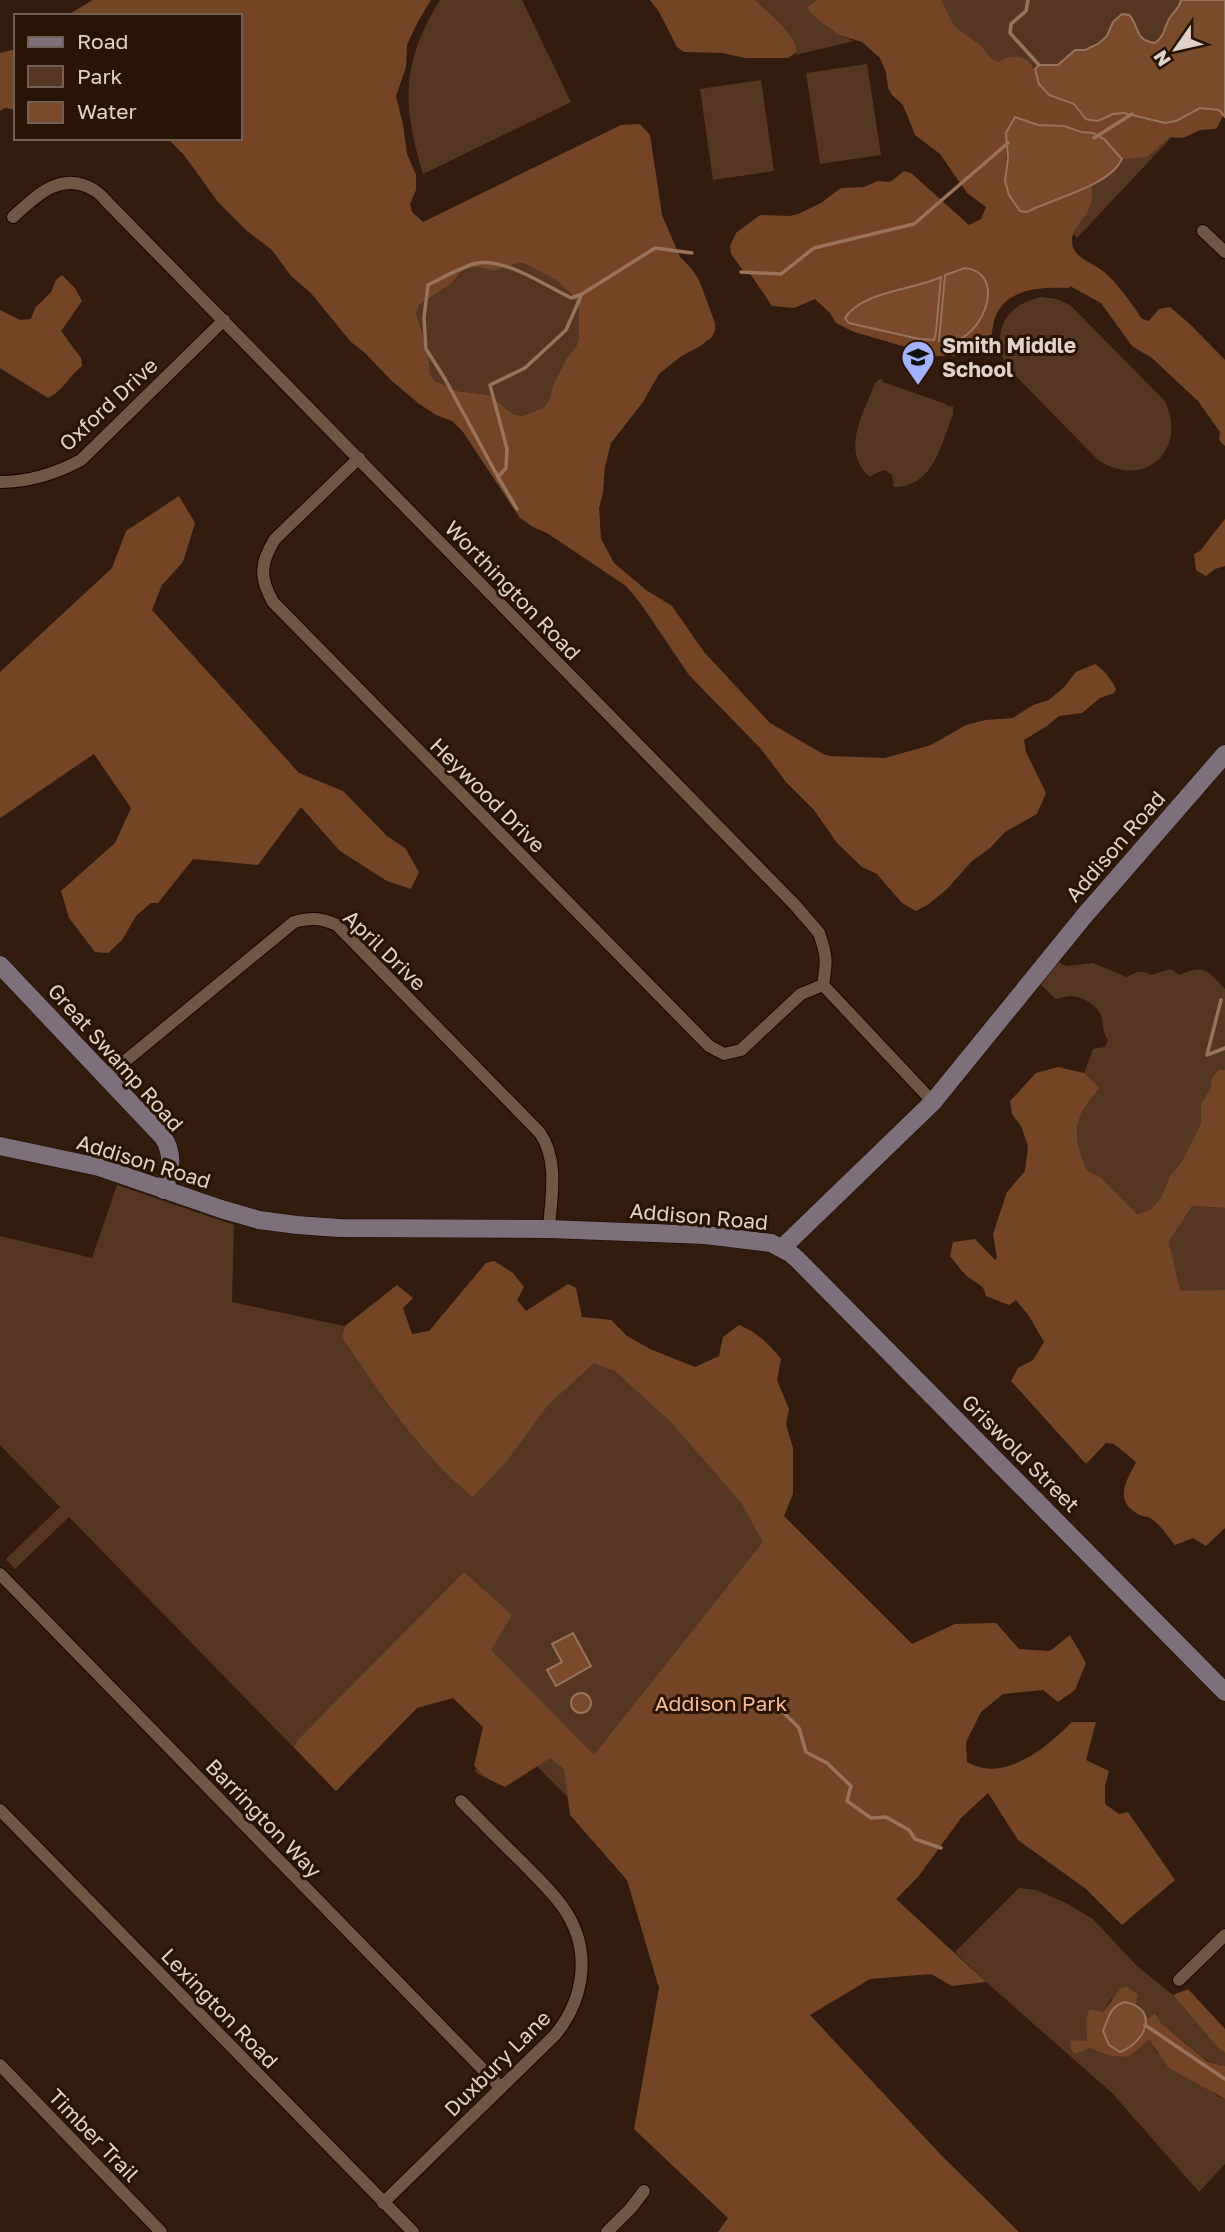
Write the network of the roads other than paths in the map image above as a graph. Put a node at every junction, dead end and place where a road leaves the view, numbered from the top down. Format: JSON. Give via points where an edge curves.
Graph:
{"nodes":[{"id":1,"x":13,"y":217,"type":"dead end"},
{"id":2,"x":1203,"y":231,"type":"dead end"},
{"id":3,"x":1225,"y":252,"type":"edge"},
{"id":4,"x":224,"y":320,"type":"junction"},
{"id":5,"x":359,"y":458,"type":"junction"},
{"id":6,"x":0,"y":482,"type":"edge"},
{"id":7,"x":1225,"y":754,"type":"edge"},
{"id":8,"x":0,"y":965,"type":"edge"},
{"id":9,"x":823,"y":985,"type":"junction"},
{"id":10,"x":107,"y":1076,"type":"junction"},
{"id":11,"x":933,"y":1102,"type":"junction"},
{"id":12,"x":0,"y":1146,"type":"edge"},
{"id":13,"x":164,"y":1190,"type":"junction"},
{"id":14,"x":549,"y":1229,"type":"junction"},
{"id":15,"x":782,"y":1248,"type":"junction"},
{"id":16,"x":2,"y":1580,"type":"edge"},
{"id":17,"x":1222,"y":1683,"type":"edge"},
{"id":18,"x":461,"y":1801,"type":"dead end"},
{"id":19,"x":0,"y":1810,"type":"edge"},
{"id":20,"x":1225,"y":1935,"type":"edge"},
{"id":21,"x":1179,"y":1980,"type":"dead end"},
{"id":22,"x":0,"y":2065,"type":"edge"},
{"id":23,"x":501,"y":2088,"type":"junction"},
{"id":24,"x":644,"y":2191,"type":"dead end"},
{"id":25,"x":383,"y":2203,"type":"junction"},
{"id":26,"x":161,"y":2232,"type":"edge"},
{"id":27,"x":413,"y":2232,"type":"edge"},
{"id":28,"x":607,"y":2232,"type":"edge"}],
"edges":[{"from":1,"to":4,"type":"street","name":"Worthington Road","via":[[46,188],[71,181],[94,190]]},
{"from":2,"to":3,"type":"street"},
{"from":4,"to":5,"type":"street","name":"Worthington Road"},
{"from":4,"to":6,"type":"street","name":"Oxford Drive","via":[[81,460],[34,480]]},
{"from":5,"to":9,"type":"street","name":"Worthington Road","via":[[795,905],[821,938],[827,959]]},
{"from":5,"to":9,"type":"street","name":"Heywood Drive","via":[[275,539],[265,555],[264,587],[273,602],[709,1046],[724,1054],[741,1049],[801,994]]},
{"from":7,"to":11,"type":"main road","name":"Addison Road","via":[[1085,915]]},
{"from":8,"to":10,"type":"main road","name":"Great Swamp Road"},
{"from":9,"to":11,"type":"street"},
{"from":10,"to":13,"type":"main road","name":"Great Swamp Road","via":[[167,1143],[171,1161]]},
{"from":10,"to":14,"type":"street","name":"April Drive","via":[[294,922],[324,919],[337,925],[548,1144],[553,1161]]},
{"from":11,"to":15,"type":"main road","name":"Addison Road"},
{"from":12,"to":13,"type":"main road","name":"Addison Road","via":[[99,1167]]},
{"from":13,"to":14,"type":"main road","name":"Addison Road","via":[[259,1220],[297,1226]]},
{"from":14,"to":15,"type":"main road","name":"Addison Road","via":[[705,1235],[760,1240]]},
{"from":15,"to":17,"type":"main road","name":"Griswold Street"},
{"from":16,"to":23,"type":"street","name":"Barrington Way"},
{"from":18,"to":23,"type":"street","name":"Duxbury Lane","via":[[557,1899],[570,1918],[583,1964],[581,1985],[569,2016]]},
{"from":19,"to":25,"type":"street","name":"Lexington Road"},
{"from":20,"to":21,"type":"street"},
{"from":22,"to":26,"type":"street","name":"Timber Trail"},
{"from":23,"to":25,"type":"street","name":"Duxbury Lane"},
{"from":24,"to":28,"type":"street"},
{"from":25,"to":27,"type":"street","name":"Lexington Road"}]}
